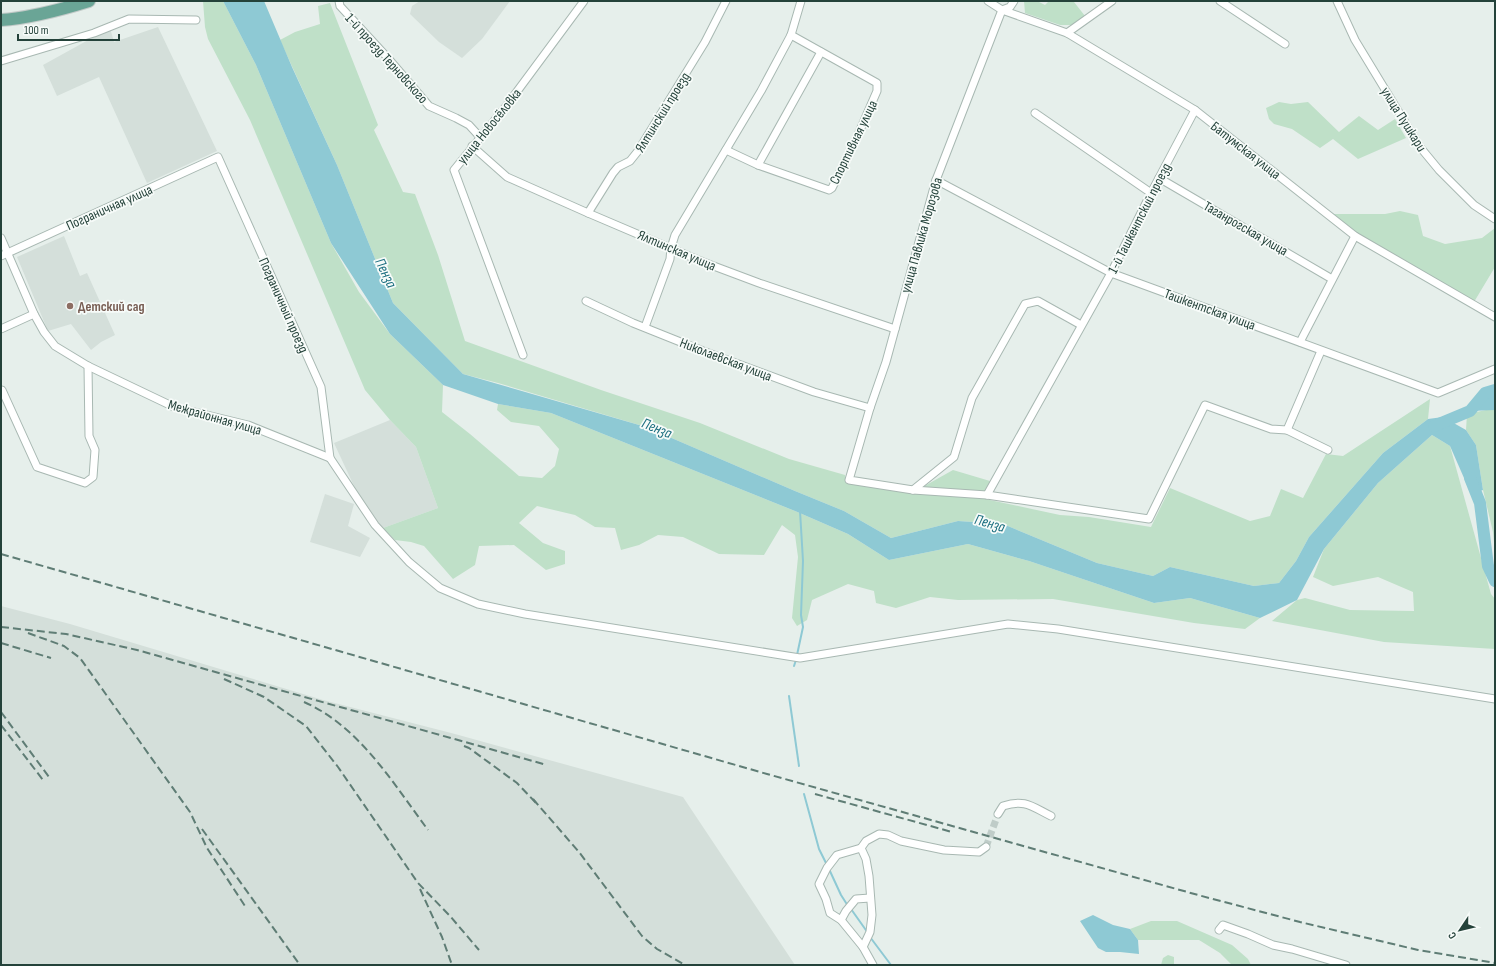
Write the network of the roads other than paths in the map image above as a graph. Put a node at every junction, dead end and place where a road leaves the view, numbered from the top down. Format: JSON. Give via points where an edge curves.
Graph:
{"nodes":[{"id":1,"x":89,"y":1,"type":"edge"},
{"id":2,"x":339,"y":1,"type":"edge"},
{"id":3,"x":584,"y":1,"type":"edge"},
{"id":4,"x":726,"y":1,"type":"edge"},
{"id":5,"x":801,"y":1,"type":"edge"},
{"id":6,"x":988,"y":1,"type":"edge"},
{"id":7,"x":1014,"y":1,"type":"edge"},
{"id":8,"x":1112,"y":1,"type":"edge"},
{"id":9,"x":1220,"y":1,"type":"edge"},
{"id":10,"x":1337,"y":1,"type":"edge"},
{"id":11,"x":1002,"y":10,"type":"junction"},
{"id":12,"x":1,"y":20,"type":"edge"},
{"id":13,"x":196,"y":20,"type":"dead end"},
{"id":14,"x":1067,"y":33,"type":"junction"},
{"id":15,"x":791,"y":35,"type":"junction"},
{"id":16,"x":1285,"y":44,"type":"dead end"},
{"id":17,"x":821,"y":52,"type":"junction"},
{"id":18,"x":1,"y":62,"type":"edge"},
{"id":19,"x":1195,"y":110,"type":"junction"},
{"id":20,"x":1035,"y":113,"type":"dead end"},
{"id":21,"x":480,"y":136,"type":"junction"},
{"id":22,"x":472,"y":146,"type":"junction"},
{"id":23,"x":726,"y":150,"type":"junction"},
{"id":24,"x":218,"y":157,"type":"joint"},
{"id":25,"x":758,"y":165,"type":"junction"},
{"id":26,"x":1159,"y":178,"type":"junction"},
{"id":27,"x":936,"y":180,"type":"junction"},
{"id":28,"x":1151,"y":193,"type":"junction"},
{"id":29,"x":588,"y":213,"type":"junction"},
{"id":30,"x":1495,"y":219,"type":"edge"},
{"id":31,"x":1355,"y":236,"type":"junction"},
{"id":32,"x":1,"y":238,"type":"edge"},
{"id":33,"x":671,"y":248,"type":"junction"},
{"id":34,"x":4,"y":254,"type":"edge"},
{"id":35,"x":1111,"y":273,"type":"junction"},
{"id":36,"x":1332,"y":279,"type":"junction"},
{"id":37,"x":586,"y":301,"type":"dead end"},
{"id":38,"x":34,"y":314,"type":"junction"},
{"id":39,"x":1495,"y":317,"type":"edge"},
{"id":40,"x":1081,"y":325,"type":"junction"},
{"id":41,"x":645,"y":327,"type":"junction"},
{"id":42,"x":1,"y":328,"type":"edge"},
{"id":43,"x":895,"y":329,"type":"junction"},
{"id":44,"x":1300,"y":342,"type":"junction"},
{"id":45,"x":1321,"y":351,"type":"junction"},
{"id":46,"x":523,"y":355,"type":"dead end"},
{"id":47,"x":88,"y":366,"type":"junction"},
{"id":48,"x":1495,"y":370,"type":"edge"},
{"id":49,"x":1,"y":390,"type":"edge"},
{"id":50,"x":870,"y":408,"type":"junction"},
{"id":51,"x":1287,"y":430,"type":"junction"},
{"id":52,"x":1328,"y":450,"type":"dead end"},
{"id":53,"x":330,"y":458,"type":"junction"},
{"id":54,"x":913,"y":490,"type":"junction"},
{"id":55,"x":987,"y":495,"type":"junction"},
{"id":56,"x":1495,"y":699,"type":"edge"},
{"id":57,"x":998,"y":814,"type":"tunnel mouth"},
{"id":58,"x":1051,"y":816,"type":"dead end"},
{"id":59,"x":986,"y":846,"type":"dead end"},
{"id":60,"x":861,"y":848,"type":"junction"},
{"id":61,"x":870,"y":898,"type":"junction"},
{"id":62,"x":841,"y":920,"type":"junction"},
{"id":63,"x":1219,"y":930,"type":"dead end"},
{"id":64,"x":863,"y":947,"type":"junction"},
{"id":65,"x":873,"y":965,"type":"edge"},
{"id":66,"x":1346,"y":965,"type":"edge"}],
"edges":[{"from":1,"to":12,"type":"main road","via":[[52,12]]},
{"from":2,"to":21,"type":"street","name":"1-й проезд Терновского","via":[[340,6],[429,106],[456,118]]},
{"from":3,"to":21,"type":"street","name":"улица Новосёловка","via":[[507,105]]},
{"from":4,"to":29,"type":"street","name":"Ялтинский проезд","via":[[701,49],[638,151],[630,162],[618,167],[613,173]]},
{"from":5,"to":15,"type":"street"},
{"from":6,"to":11,"type":"street","name":"Батумская улица"},
{"from":7,"to":11,"type":"street","via":[[1010,7]]},
{"from":8,"to":14,"type":"street"},
{"from":9,"to":16,"type":"street"},
{"from":10,"to":30,"type":"street","name":"улица Пушкари","via":[[1355,40],[1420,147],[1474,205]]},
{"from":11,"to":14,"type":"street","name":"Батумская улица"},
{"from":11,"to":27,"type":"street","name":"улица Павлика Морозова"},
{"from":13,"to":18,"type":"street","via":[[128,19],[94,33]]},
{"from":14,"to":19,"type":"street","name":"Батумская улица"},
{"from":15,"to":17,"type":"street","name":"Спортивная улица"},
{"from":15,"to":23,"type":"street"},
{"from":17,"to":25,"type":"street"},
{"from":17,"to":25,"type":"street","name":"Спортивная улица","via":[[877,83],[877,91],[863,124],[832,188],[829,190]]},
{"from":19,"to":26,"type":"street","name":"1-й Ташкентский проезд"},
{"from":19,"to":31,"type":"street","name":"Батумская улица"},
{"from":20,"to":28,"type":"street"},
{"from":21,"to":22,"type":"street","name":"улица Новосёловка"},
{"from":22,"to":29,"type":"street","name":"Ялтинская улица","via":[[507,177]]},
{"from":22,"to":46,"type":"street","name":"улица Новосёловка","via":[[454,170]]},
{"from":23,"to":25,"type":"street","name":"Спортивная улица"},
{"from":23,"to":33,"type":"street","via":[[675,235]]},
{"from":24,"to":34,"type":"street","name":"Пограничная улица"},
{"from":24,"to":53,"type":"street","name":"Пограничный проезд","via":[[321,387]]},
{"from":26,"to":28,"type":"street","name":"1-й Ташкентский проезд"},
{"from":26,"to":36,"type":"street","name":"Таганрогская улица"},
{"from":27,"to":35,"type":"street","name":"Ташкентская улица"},
{"from":27,"to":43,"type":"street","name":"улица Павлика Морозова"},
{"from":28,"to":35,"type":"street","name":"1-й Ташкентский проезд"},
{"from":29,"to":33,"type":"street","name":"Ялтинская улица"},
{"from":31,"to":36,"type":"street"},
{"from":31,"to":39,"type":"street","name":"Батумская улица"},
{"from":32,"to":34,"type":"street","name":"Межрайонная улица"},
{"from":33,"to":41,"type":"street","via":[[670,259]]},
{"from":33,"to":43,"type":"street","name":"Ялтинская улица","via":[[759,283]]},
{"from":34,"to":38,"type":"street","name":"Межрайонная улица"},
{"from":35,"to":40,"type":"street","name":"1-й Ташкентский проезд"},
{"from":35,"to":44,"type":"street","name":"Ташкентская улица"},
{"from":36,"to":44,"type":"street"},
{"from":37,"to":41,"type":"street","name":"Николаевская улица"},
{"from":38,"to":42,"type":"street"},
{"from":38,"to":47,"type":"street","name":"Межрайонная улица","via":[[55,346]]},
{"from":40,"to":54,"type":"street","via":[[1038,301],[1025,304],[972,398],[954,457]]},
{"from":40,"to":55,"type":"street","name":"1-й Ташкентский проезд"},
{"from":41,"to":50,"type":"street","name":"Николаевская улица","via":[[814,392]]},
{"from":43,"to":50,"type":"street","name":"улица Павлика Морозова"},
{"from":44,"to":45,"type":"street","name":"Ташкентская улица"},
{"from":45,"to":48,"type":"street","name":"Ташкентская улица","via":[[1438,393]]},
{"from":45,"to":51,"type":"street"},
{"from":47,"to":49,"type":"street","via":[[88,436],[95,450],[93,477],[85,483],[37,467]]},
{"from":47,"to":53,"type":"street","name":"Межрайонная улица","via":[[174,407],[248,425]]},
{"from":50,"to":54,"type":"street","name":"улица Павлика Морозова","via":[[848,480]]},
{"from":51,"to":52,"type":"street"},
{"from":51,"to":55,"type":"street","via":[[1271,429],[1205,405],[1149,519]]},
{"from":53,"to":56,"type":"street","via":[[375,525],[409,562],[440,588],[478,604],[525,614],[800,658],[1008,624],[1058,629]]},
{"from":54,"to":55,"type":"street"},
{"from":57,"to":58,"type":"street","via":[[1003,806],[1014,802],[1026,803]]},
{"from":59,"to":60,"type":"street","via":[[980,852],[944,850],[879,834],[866,841]]},
{"from":60,"to":61,"type":"street","via":[[866,859]]},
{"from":60,"to":62,"type":"street","via":[[837,855],[826,868],[819,884],[830,913]]},
{"from":61,"to":62,"type":"street","via":[[856,899]]},
{"from":61,"to":64,"type":"street","via":[[870,932]]},
{"from":62,"to":64,"type":"street"},
{"from":63,"to":66,"type":"street","via":[[1223,925],[1272,945]]},
{"from":64,"to":65,"type":"street"}]}
